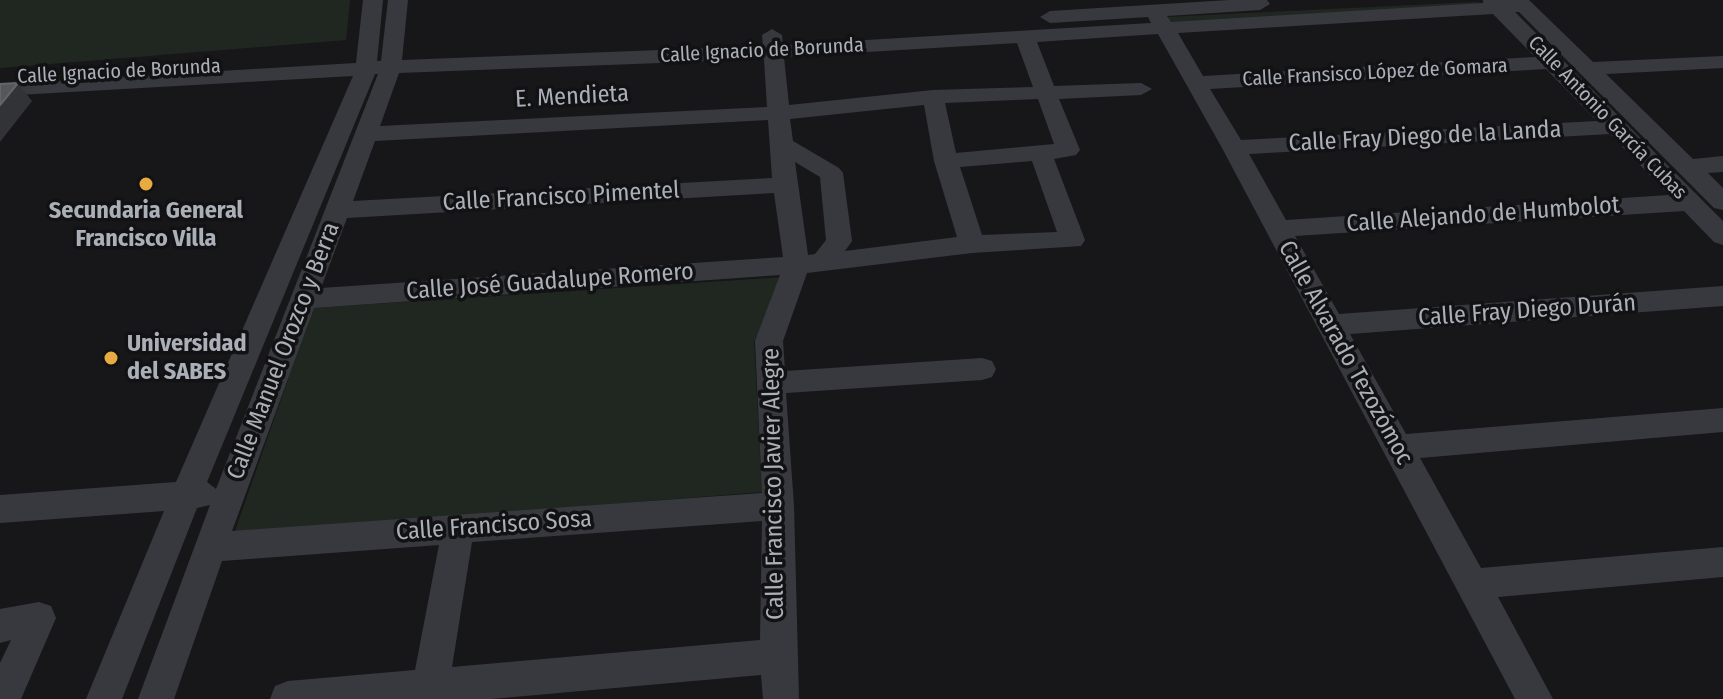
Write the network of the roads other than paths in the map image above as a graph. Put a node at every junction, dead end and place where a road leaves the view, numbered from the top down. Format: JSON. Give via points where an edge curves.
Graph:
{"nodes":[{"id":1,"x":373,"y":0,"type":"edge"},
{"id":2,"x":398,"y":0,"type":"edge"},
{"id":3,"x":1341,"y":0,"type":"edge"},
{"id":4,"x":1509,"y":4,"type":"edge"},
{"id":5,"x":1160,"y":20,"type":"junction"},
{"id":6,"x":1025,"y":37,"type":"junction"},
{"id":7,"x":772,"y":43,"type":"junction"},
{"id":8,"x":1552,"y":62,"type":"junction"},
{"id":9,"x":1723,"y":62,"type":"edge"},
{"id":10,"x":380,"y":63,"type":"junction"},
{"id":11,"x":1588,"y":69,"type":"junction"},
{"id":12,"x":0,"y":78,"type":"edge"},
{"id":13,"x":1197,"y":83,"type":"junction"},
{"id":14,"x":1141,"y":89,"type":"dead end"},
{"id":15,"x":0,"y":90,"type":"edge"},
{"id":16,"x":1045,"y":92,"type":"junction"},
{"id":17,"x":933,"y":97,"type":"junction"},
{"id":18,"x":781,"y":113,"type":"junction"},
{"id":19,"x":1616,"y":127,"type":"junction"},
{"id":20,"x":365,"y":134,"type":"junction"},
{"id":21,"x":783,"y":145,"type":"junction"},
{"id":22,"x":1234,"y":148,"type":"junction"},
{"id":23,"x":1040,"y":151,"type":"junction"},
{"id":24,"x":946,"y":161,"type":"junction"},
{"id":25,"x":1723,"y":164,"type":"edge"},
{"id":26,"x":1688,"y":167,"type":"junction"},
{"id":27,"x":785,"y":185,"type":"junction"},
{"id":28,"x":1689,"y":202,"type":"junction"},
{"id":29,"x":1723,"y":202,"type":"edge"},
{"id":30,"x":337,"y":210,"type":"junction"},
{"id":31,"x":1276,"y":229,"type":"junction"},
{"id":32,"x":1723,"y":236,"type":"edge"},
{"id":33,"x":972,"y":244,"type":"junction"},
{"id":34,"x":810,"y":264,"type":"junction"},
{"id":35,"x":1723,"y":296,"type":"edge"},
{"id":36,"x":303,"y":299,"type":"junction"},
{"id":37,"x":1330,"y":325,"type":"junction"},
{"id":38,"x":982,"y":369,"type":"dead end"},
{"id":39,"x":771,"y":383,"type":"junction"},
{"id":40,"x":1723,"y":420,"type":"edge"},
{"id":41,"x":1397,"y":447,"type":"junction"},
{"id":42,"x":230,"y":493,"type":"junction"},
{"id":43,"x":186,"y":495,"type":"junction"},
{"id":44,"x":778,"y":506,"type":"junction"},
{"id":45,"x":0,"y":509,"type":"edge"},
{"id":46,"x":458,"y":528,"type":"junction"},
{"id":47,"x":210,"y":547,"type":"junction"},
{"id":48,"x":1723,"y":562,"type":"edge"},
{"id":49,"x":1472,"y":584,"type":"junction"},
{"id":50,"x":0,"y":626,"type":"edge"},
{"id":51,"x":778,"y":656,"type":"junction"},
{"id":52,"x":429,"y":693,"type":"edge"},
{"id":53,"x":2,"y":699,"type":"edge"},
{"id":54,"x":104,"y":699,"type":"edge"},
{"id":55,"x":156,"y":699,"type":"edge"},
{"id":56,"x":288,"y":699,"type":"edge"},
{"id":57,"x":781,"y":699,"type":"edge"},
{"id":58,"x":1535,"y":699,"type":"edge"}],
"edges":[{"from":1,"to":10,"type":"street","name":"Calle Manuel Orozco y Berra"},
{"from":2,"to":10,"type":"street","name":"Calle Manuel Orozco y Berra"},
{"from":3,"to":5,"type":"street","name":"Calle Ignacio de Borunda"},
{"from":4,"to":5,"type":"street","name":"Calle Ignacio de Borunda"},
{"from":4,"to":8,"type":"street","name":"Calle Antonio García Cubas"},
{"from":4,"to":11,"type":"street","name":"Calle Antonio García Cubas"},
{"from":5,"to":6,"type":"street","name":"Calle Ignacio de Borunda"},
{"from":5,"to":7,"type":"street","name":"Calle Ignacio de Borunda"},
{"from":5,"to":13,"type":"street","name":"Calle Alvarado Tezozómoc"},
{"from":6,"to":7,"type":"street","name":"Calle Ignacio de Borunda"},
{"from":6,"to":16,"type":"street"},
{"from":7,"to":10,"type":"street","name":"Calle Ignacio de Borunda"},
{"from":7,"to":18,"type":"street","name":"Calle Francisco Javier Alegre"},
{"from":8,"to":13,"type":"street","name":"Calle Fransisco López de Gomara"},
{"from":8,"to":19,"type":"street","name":"Calle Antonio García Cubas"},
{"from":9,"to":11,"type":"street"},
{"from":10,"to":12,"type":"street","name":"Calle Ignacio de Borunda"},
{"from":10,"to":15,"type":"street","name":"Calle Ignacio de Borunda"},
{"from":10,"to":20,"type":"street","name":"Calle Manuel Orozco y Berra"},
{"from":10,"to":43,"type":"street","name":"Calle Manuel Orozco y Berra"},
{"from":11,"to":26,"type":"street","name":"Calle Antonio García Cubas"},
{"from":13,"to":22,"type":"street","name":"Calle Alvarado Tezozómoc"},
{"from":14,"to":16,"type":"street"},
{"from":16,"to":17,"type":"street","name":"E. Mendieta"},
{"from":16,"to":23,"type":"street","via":[[1068,150]]},
{"from":17,"to":18,"type":"street","name":"E. Mendieta"},
{"from":17,"to":24,"type":"street"},
{"from":18,"to":20,"type":"street","name":"E. Mendieta"},
{"from":18,"to":21,"type":"street","name":"Calle Francisco Javier Alegre"},
{"from":19,"to":22,"type":"street","name":"Calle Fray Diego de la Landa"},
{"from":19,"to":28,"type":"street","name":"Calle Antonio García Cubas"},
{"from":20,"to":30,"type":"street","name":"Calle Manuel Orozco y Berra"},
{"from":21,"to":27,"type":"street","name":"Calle Francisco Javier Alegre"},
{"from":21,"to":34,"type":"street","via":[[831,173],[839,241]]},
{"from":22,"to":31,"type":"street","name":"Calle Alvarado Tezozómoc"},
{"from":23,"to":24,"type":"street"},
{"from":23,"to":33,"type":"street","name":"Calle José Guadalupe Romero","via":[[1072,240]]},
{"from":24,"to":33,"type":"street"},
{"from":25,"to":26,"type":"street","name":"Calle Antonio García Cubas"},
{"from":26,"to":29,"type":"street","name":"Calle Antonio García Cubas"},
{"from":27,"to":30,"type":"street","name":"Calle Francisco Pimentel"},
{"from":27,"to":34,"type":"street","name":"Calle Francisco Javier Alegre"},
{"from":28,"to":31,"type":"street","name":"Calle Alejando de Humbolot"},
{"from":28,"to":32,"type":"street","name":"Calle Antonio García Cubas"},
{"from":30,"to":36,"type":"street","name":"Calle Manuel Orozco y Berra"},
{"from":31,"to":37,"type":"street","name":"Calle Alvarado Tezozómoc"},
{"from":33,"to":34,"type":"street","name":"Calle José Guadalupe Romero"},
{"from":34,"to":36,"type":"street","name":"Calle José Guadalupe Romero"},
{"from":34,"to":39,"type":"street","name":"Calle Francisco Javier Alegre","via":[[769,341]]},
{"from":35,"to":37,"type":"street","name":"Calle Fray Diego Durán"},
{"from":36,"to":42,"type":"street","name":"Calle Manuel Orozco y Berra"},
{"from":37,"to":41,"type":"street","name":"Calle Alvarado Tezozómoc"},
{"from":38,"to":39,"type":"street"},
{"from":39,"to":44,"type":"street","name":"Calle Francisco Javier Alegre"},
{"from":40,"to":41,"type":"street"},
{"from":41,"to":49,"type":"street","name":"Calle Alvarado Tezozómoc"},
{"from":42,"to":43,"type":"street"},
{"from":42,"to":47,"type":"street","name":"Calle Manuel Orozco y Berra"},
{"from":43,"to":45,"type":"street"},
{"from":43,"to":54,"type":"street","name":"Calle Manuel Orozco y Berra"},
{"from":44,"to":46,"type":"street","name":"Calle Francisco Sosa"},
{"from":44,"to":51,"type":"street","name":"Calle Francisco Javier Alegre"},
{"from":46,"to":47,"type":"street","name":"Calle Francisco Sosa"},
{"from":46,"to":52,"type":"street"},
{"from":47,"to":55,"type":"street","name":"Calle Manuel Orozco y Berra"},
{"from":48,"to":49,"type":"street"},
{"from":49,"to":58,"type":"street","name":"Calle Alvarado Tezozómoc"},
{"from":50,"to":53,"type":"street","via":[[39,618]]},
{"from":51,"to":52,"type":"street"},
{"from":51,"to":57,"type":"street","name":"Calle Francisco Javier Alegre"},
{"from":52,"to":56,"type":"street"}]}
